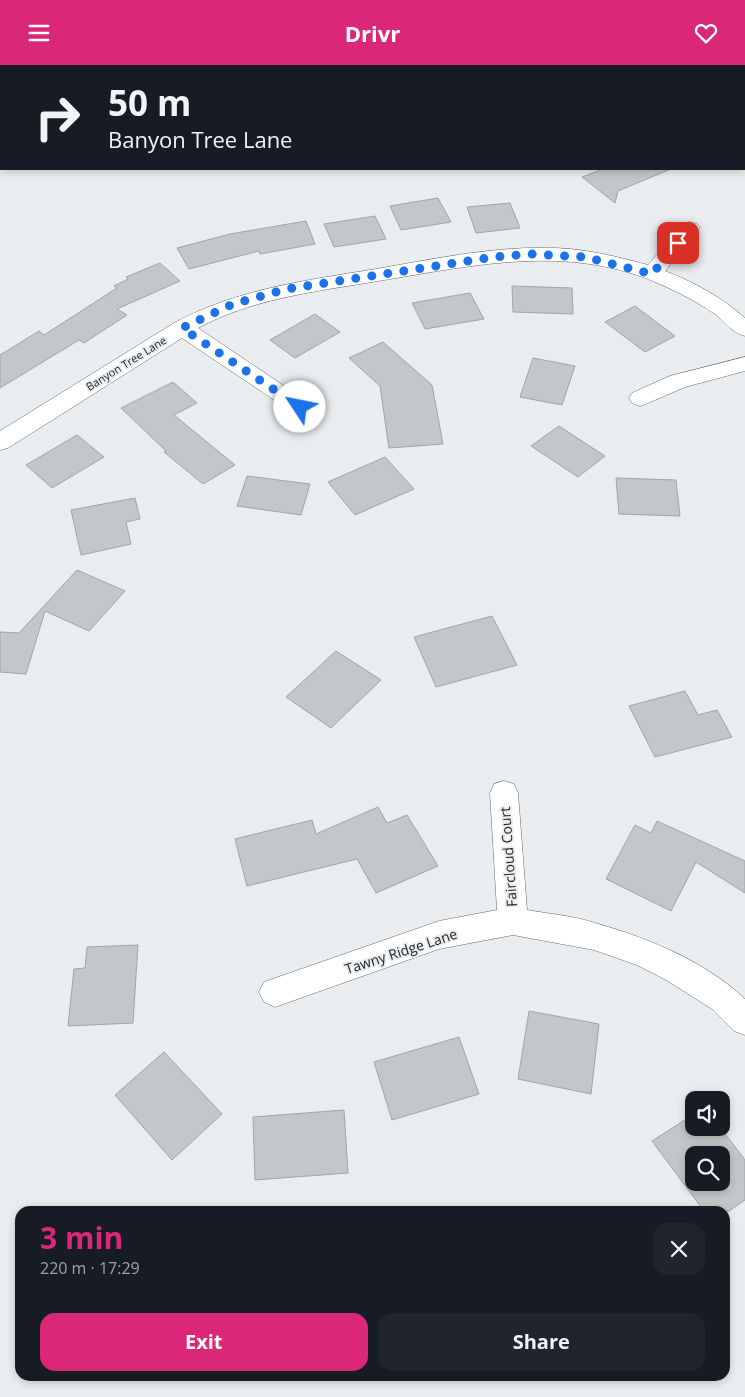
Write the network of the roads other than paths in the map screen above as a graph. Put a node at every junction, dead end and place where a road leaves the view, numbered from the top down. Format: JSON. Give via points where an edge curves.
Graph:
{"nodes":[{"id":1,"x":690,"y":228,"type":"dead end"},
{"id":2,"x":652,"y":274,"type":"junction"},
{"id":3,"x":182,"y":328,"type":"junction"},
{"id":4,"x":745,"y":329,"type":"edge"},
{"id":5,"x":745,"y":364,"type":"edge"},
{"id":6,"x":640,"y":398,"type":"dead end"},
{"id":7,"x":300,"y":407,"type":"dead end"},
{"id":8,"x":0,"y":442,"type":"edge"},
{"id":9,"x":504,"y":793,"type":"dead end"},
{"id":10,"x":513,"y":921,"type":"junction"},
{"id":11,"x":275,"y":992,"type":"dead end"},
{"id":12,"x":745,"y":1020,"type":"edge"}],
"edges":[{"from":1,"to":2,"type":"street"},
{"from":2,"to":3,"type":"street","name":"Banyon Tree Lane","via":[[585,257],[530,254],[494,257],[287,289],[233,304]]},
{"from":2,"to":4,"type":"street","name":"Banyon Tree Lane","via":[[710,302]]},
{"from":3,"to":7,"type":"street"},
{"from":3,"to":8,"type":"street","name":"Banyon Tree Lane"},
{"from":5,"to":6,"type":"street","via":[[678,381]]},
{"from":9,"to":10,"type":"street","name":"Faircloud Court"},
{"from":10,"to":11,"type":"street","name":"Tawny Ridge Lane","via":[[439,935]]},
{"from":10,"to":12,"type":"street","name":"Tawny Ridge Lane","via":[[594,936],[646,954],[723,999]]}]}
